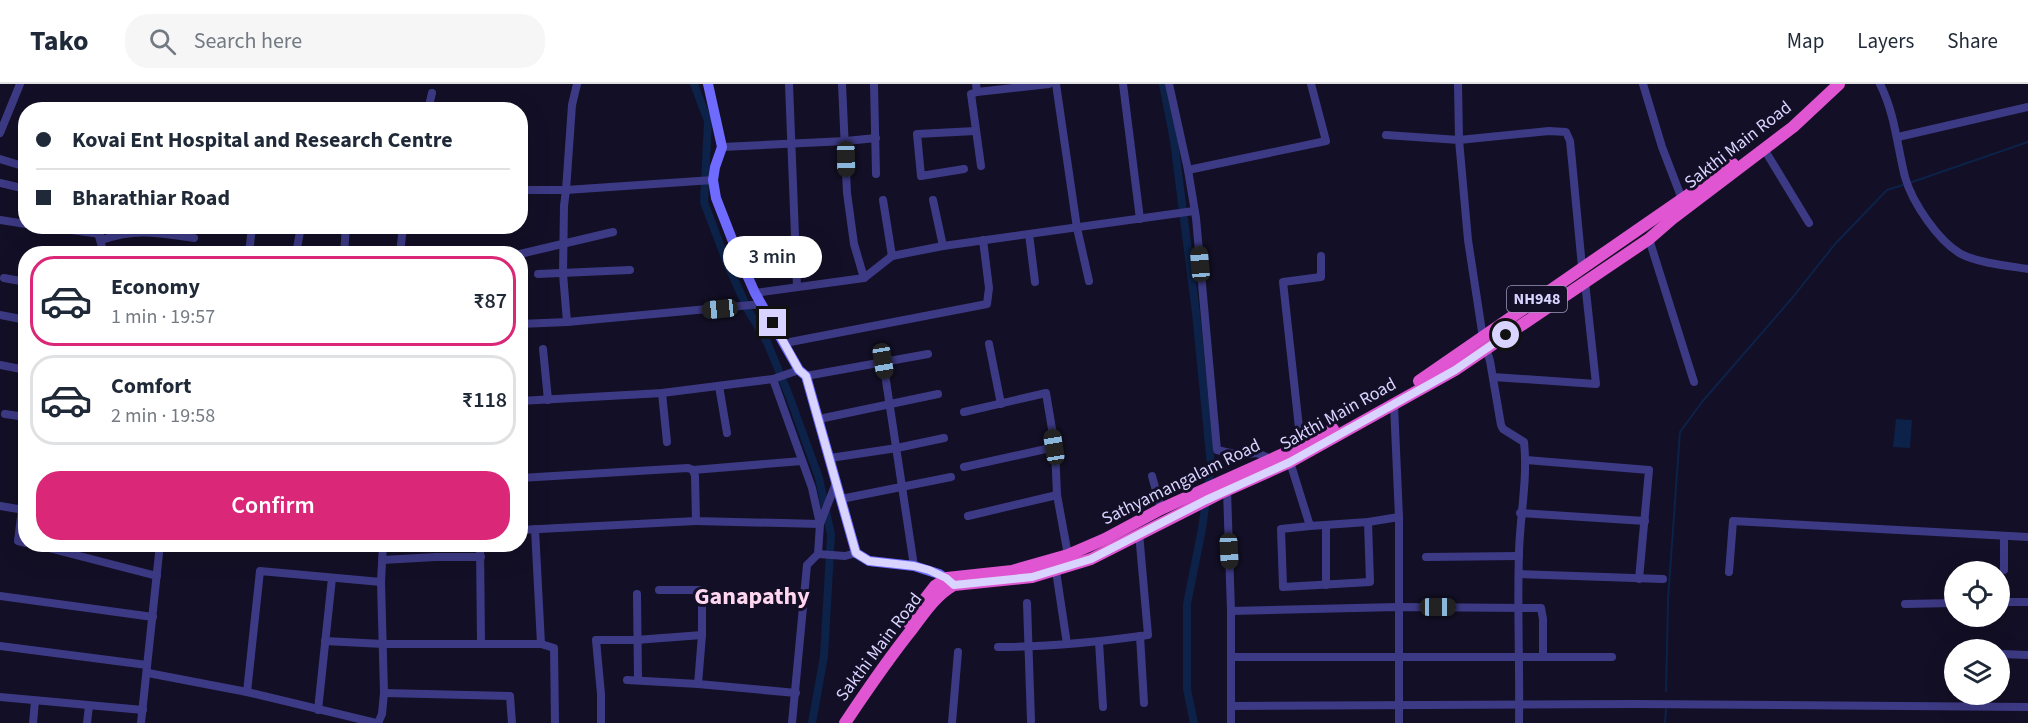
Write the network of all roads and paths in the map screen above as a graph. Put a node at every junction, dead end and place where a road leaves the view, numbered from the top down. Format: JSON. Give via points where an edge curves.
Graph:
{"nodes":[{"id":1,"x":20,"y":84,"type":"edge"},
{"id":2,"x":577,"y":84,"type":"edge"},
{"id":3,"x":708,"y":84,"type":"edge"},
{"id":4,"x":789,"y":84,"type":"edge"},
{"id":5,"x":842,"y":84,"type":"edge"},
{"id":6,"x":874,"y":84,"type":"edge"},
{"id":7,"x":1048,"y":84,"type":"edge"},
{"id":8,"x":1056,"y":84,"type":"edge"},
{"id":9,"x":1123,"y":84,"type":"edge"},
{"id":10,"x":1169,"y":84,"type":"edge"},
{"id":11,"x":1311,"y":84,"type":"edge"},
{"id":12,"x":1458,"y":84,"type":"edge"},
{"id":13,"x":1643,"y":84,"type":"edge"},
{"id":14,"x":1827,"y":84,"type":"edge"},
{"id":15,"x":1839,"y":84,"type":"edge"},
{"id":16,"x":1880,"y":84,"type":"edge"},
{"id":17,"x":976,"y":88,"type":"edge"},
{"id":18,"x":432,"y":93,"type":"dead end"},
{"id":19,"x":430,"y":102,"type":"edge"},
{"id":20,"x":2028,"y":107,"type":"edge"},
{"id":21,"x":975,"y":131,"type":"junction"},
{"id":22,"x":0,"y":133,"type":"edge"},
{"id":23,"x":1386,"y":135,"type":"dead end"},
{"id":24,"x":1898,"y":137,"type":"junction"},
{"id":25,"x":876,"y":138,"type":"junction"},
{"id":26,"x":846,"y":141,"type":"junction"},
{"id":27,"x":1459,"y":141,"type":"junction"},
{"id":28,"x":791,"y":144,"type":"junction"},
{"id":29,"x":722,"y":147,"type":"junction"},
{"id":30,"x":1764,"y":149,"type":"junction"},
{"id":31,"x":0,"y":159,"type":"edge"},
{"id":32,"x":18,"y":165,"type":"edge"},
{"id":33,"x":981,"y":166,"type":"dead end"},
{"id":34,"x":964,"y":169,"type":"dead end"},
{"id":35,"x":1188,"y":170,"type":"junction"},
{"id":36,"x":876,"y":174,"type":"dead end"},
{"id":37,"x":713,"y":180,"type":"junction"},
{"id":38,"x":0,"y":183,"type":"edge"},
{"id":39,"x":18,"y":187,"type":"edge"},
{"id":40,"x":528,"y":190,"type":"edge"},
{"id":41,"x":567,"y":190,"type":"junction"},
{"id":42,"x":1682,"y":199,"type":"junction"},
{"id":43,"x":883,"y":200,"type":"dead end"},
{"id":44,"x":933,"y":200,"type":"dead end"},
{"id":45,"x":1194,"y":211,"type":"junction"},
{"id":46,"x":1140,"y":219,"type":"junction"},
{"id":47,"x":0,"y":220,"type":"edge"},
{"id":48,"x":18,"y":223,"type":"edge"},
{"id":49,"x":1809,"y":223,"type":"dead end"},
{"id":50,"x":1077,"y":228,"type":"junction"},
{"id":51,"x":614,"y":232,"type":"dead end"},
{"id":52,"x":181,"y":234,"type":"edge"},
{"id":53,"x":1029,"y":234,"type":"junction"},
{"id":54,"x":194,"y":238,"type":"dead end"},
{"id":55,"x":1649,"y":239,"type":"junction"},
{"id":56,"x":983,"y":240,"type":"junction"},
{"id":57,"x":563,"y":243,"type":"junction"},
{"id":58,"x":943,"y":246,"type":"junction"},
{"id":59,"x":528,"y":252,"type":"edge"},
{"id":60,"x":892,"y":256,"type":"junction"},
{"id":61,"x":1321,"y":256,"type":"dead end"},
{"id":62,"x":1582,"y":267,"type":"junction"},
{"id":63,"x":2028,"y":269,"type":"edge"},
{"id":64,"x":630,"y":270,"type":"dead end"},
{"id":65,"x":538,"y":274,"type":"dead end"},
{"id":66,"x":563,"y":274,"type":"junction"},
{"id":67,"x":4,"y":278,"type":"dead end"},
{"id":68,"x":864,"y":278,"type":"junction"},
{"id":69,"x":18,"y":281,"type":"edge"},
{"id":70,"x":1089,"y":281,"type":"dead end"},
{"id":71,"x":1035,"y":282,"type":"dead end"},
{"id":72,"x":1585,"y":282,"type":"junction"},
{"id":73,"x":796,"y":286,"type":"junction"},
{"id":74,"x":755,"y":293,"type":"junction"},
{"id":75,"x":761,"y":304,"type":"junction"},
{"id":76,"x":0,"y":315,"type":"edge"},
{"id":77,"x":18,"y":318,"type":"edge"},
{"id":78,"x":567,"y":322,"type":"junction"},
{"id":79,"x":528,"y":324,"type":"edge"},
{"id":80,"x":785,"y":343,"type":"junction"},
{"id":81,"x":1484,"y":343,"type":"junction"},
{"id":82,"x":989,"y":344,"type":"dead end"},
{"id":83,"x":543,"y":349,"type":"dead end"},
{"id":84,"x":928,"y":354,"type":"dead end"},
{"id":85,"x":883,"y":361,"type":"junction"},
{"id":86,"x":0,"y":365,"type":"edge"},
{"id":87,"x":18,"y":368,"type":"edge"},
{"id":88,"x":801,"y":372,"type":"junction"},
{"id":89,"x":1493,"y":377,"type":"junction"},
{"id":90,"x":773,"y":379,"type":"junction"},
{"id":91,"x":1694,"y":382,"type":"dead end"},
{"id":92,"x":719,"y":386,"type":"junction"},
{"id":93,"x":662,"y":393,"type":"junction"},
{"id":94,"x":938,"y":394,"type":"dead end"},
{"id":95,"x":548,"y":400,"type":"junction"},
{"id":96,"x":528,"y":401,"type":"edge"},
{"id":97,"x":1001,"y":404,"type":"junction"},
{"id":98,"x":889,"y":405,"type":"junction"},
{"id":99,"x":1394,"y":405,"type":"junction"},
{"id":100,"x":964,"y":412,"type":"dead end"},
{"id":101,"x":5,"y":414,"type":"dead end"},
{"id":102,"x":18,"y":416,"type":"edge"},
{"id":103,"x":819,"y":420,"type":"junction"},
{"id":104,"x":727,"y":433,"type":"dead end"},
{"id":105,"x":944,"y":438,"type":"dead end"},
{"id":106,"x":667,"y":442,"type":"dead end"},
{"id":107,"x":1301,"y":446,"type":"junction"},
{"id":108,"x":1054,"y":447,"type":"junction"},
{"id":109,"x":897,"y":448,"type":"junction"},
{"id":110,"x":830,"y":458,"type":"junction"},
{"id":111,"x":1271,"y":459,"type":"junction"},
{"id":112,"x":1526,"y":460,"type":"junction"},
{"id":113,"x":802,"y":461,"type":"junction"},
{"id":114,"x":1290,"y":462,"type":"junction"},
{"id":115,"x":964,"y":468,"type":"dead end"},
{"id":116,"x":693,"y":470,"type":"junction"},
{"id":117,"x":1152,"y":476,"type":"dead end"},
{"id":118,"x":951,"y":477,"type":"dead end"},
{"id":119,"x":528,"y":478,"type":"edge"},
{"id":120,"x":836,"y":483,"type":"junction"},
{"id":121,"x":903,"y":487,"type":"junction"},
{"id":122,"x":1225,"y":487,"type":"junction"},
{"id":123,"x":1057,"y":495,"type":"junction"},
{"id":124,"x":841,"y":499,"type":"junction"},
{"id":125,"x":0,"y":506,"type":"edge"},
{"id":126,"x":18,"y":509,"type":"edge"},
{"id":127,"x":1161,"y":509,"type":"junction"},
{"id":128,"x":1520,"y":513,"type":"junction"},
{"id":129,"x":968,"y":516,"type":"dead end"},
{"id":130,"x":1399,"y":517,"type":"junction"},
{"id":131,"x":696,"y":521,"type":"junction"},
{"id":132,"x":1645,"y":521,"type":"junction"},
{"id":133,"x":1368,"y":522,"type":"junction"},
{"id":134,"x":820,"y":524,"type":"junction"},
{"id":135,"x":1326,"y":525,"type":"junction"},
{"id":136,"x":1310,"y":526,"type":"junction"},
{"id":137,"x":528,"y":529,"type":"edge"},
{"id":138,"x":535,"y":529,"type":"junction"},
{"id":139,"x":1139,"y":533,"type":"junction"},
{"id":140,"x":2004,"y":536,"type":"junction"},
{"id":141,"x":2028,"y":537,"type":"edge"},
{"id":142,"x":64,"y":552,"type":"edge"},
{"id":143,"x":159,"y":552,"type":"edge"},
{"id":144,"x":382,"y":552,"type":"edge"},
{"id":145,"x":481,"y":552,"type":"edge"},
{"id":146,"x":818,"y":554,"type":"junction"},
{"id":147,"x":851,"y":555,"type":"junction"},
{"id":148,"x":1068,"y":555,"type":"junction"},
{"id":149,"x":1519,"y":556,"type":"junction"},
{"id":150,"x":481,"y":557,"type":"junction"},
{"id":151,"x":1426,"y":557,"type":"dead end"},
{"id":152,"x":382,"y":560,"type":"junction"},
{"id":153,"x":2004,"y":561,"type":"edge"},
{"id":154,"x":914,"y":566,"type":"junction"},
{"id":155,"x":1056,"y":570,"type":"junction"},
{"id":156,"x":1729,"y":572,"type":"dead end"},
{"id":157,"x":1519,"y":574,"type":"junction"},
{"id":158,"x":157,"y":576,"type":"junction"},
{"id":159,"x":332,"y":578,"type":"junction"},
{"id":160,"x":1639,"y":579,"type":"junction"},
{"id":161,"x":1663,"y":579,"type":"dead end"},
{"id":162,"x":381,"y":582,"type":"junction"},
{"id":163,"x":950,"y":582,"type":"junction"},
{"id":164,"x":1326,"y":585,"type":"junction"},
{"id":165,"x":659,"y":590,"type":"dead end"},
{"id":166,"x":637,"y":594,"type":"dead end"},
{"id":167,"x":0,"y":596,"type":"edge"},
{"id":168,"x":2010,"y":602,"type":"edge"},
{"id":169,"x":2028,"y":602,"type":"edge"},
{"id":170,"x":1027,"y":603,"type":"dead end"},
{"id":171,"x":1944,"y":603,"type":"edge"},
{"id":172,"x":1905,"y":604,"type":"dead end"},
{"id":173,"x":1398,"y":607,"type":"junction"},
{"id":174,"x":1519,"y":608,"type":"junction"},
{"id":175,"x":1232,"y":611,"type":"junction"},
{"id":176,"x":153,"y":616,"type":"junction"},
{"id":177,"x":702,"y":635,"type":"junction"},
{"id":178,"x":1140,"y":636,"type":"junction"},
{"id":179,"x":636,"y":640,"type":"junction"},
{"id":180,"x":325,"y":641,"type":"junction"},
{"id":181,"x":1099,"y":642,"type":"junction"},
{"id":182,"x":383,"y":644,"type":"junction"},
{"id":183,"x":481,"y":644,"type":"junction"},
{"id":184,"x":541,"y":644,"type":"junction"},
{"id":185,"x":1067,"y":644,"type":"junction"},
{"id":186,"x":0,"y":646,"type":"edge"},
{"id":187,"x":998,"y":647,"type":"dead end"},
{"id":188,"x":1029,"y":647,"type":"junction"},
{"id":189,"x":958,"y":652,"type":"dead end"},
{"id":190,"x":2010,"y":654,"type":"edge"},
{"id":191,"x":2028,"y":655,"type":"edge"},
{"id":192,"x":1520,"y":656,"type":"junction"},
{"id":193,"x":1230,"y":657,"type":"junction"},
{"id":194,"x":1398,"y":657,"type":"junction"},
{"id":195,"x":1543,"y":657,"type":"junction"},
{"id":196,"x":1612,"y":657,"type":"dead end"},
{"id":197,"x":148,"y":669,"type":"junction"},
{"id":198,"x":627,"y":680,"type":"dead end"},
{"id":199,"x":638,"y":680,"type":"junction"},
{"id":200,"x":698,"y":684,"type":"junction"},
{"id":201,"x":246,"y":693,"type":"junction"},
{"id":202,"x":384,"y":693,"type":"junction"},
{"id":203,"x":796,"y":693,"type":"junction"},
{"id":204,"x":0,"y":698,"type":"edge"},
{"id":205,"x":35,"y":701,"type":"junction"},
{"id":206,"x":1144,"y":703,"type":"dead end"},
{"id":207,"x":1398,"y":705,"type":"junction"},
{"id":208,"x":1520,"y":705,"type":"junction"},
{"id":209,"x":89,"y":706,"type":"junction"},
{"id":210,"x":1103,"y":706,"type":"dead end"},
{"id":211,"x":1231,"y":706,"type":"junction"},
{"id":212,"x":2028,"y":707,"type":"edge"},
{"id":213,"x":143,"y":710,"type":"junction"},
{"id":214,"x":318,"y":710,"type":"junction"},
{"id":215,"x":1031,"y":721,"type":"dead end"},
{"id":216,"x":33,"y":723,"type":"edge"},
{"id":217,"x":87,"y":723,"type":"edge"},
{"id":218,"x":141,"y":723,"type":"edge"},
{"id":219,"x":376,"y":723,"type":"edge"},
{"id":220,"x":512,"y":723,"type":"edge"},
{"id":221,"x":555,"y":723,"type":"edge"},
{"id":222,"x":601,"y":723,"type":"edge"},
{"id":223,"x":792,"y":723,"type":"edge"},
{"id":224,"x":837,"y":723,"type":"edge"},
{"id":225,"x":845,"y":723,"type":"edge"},
{"id":226,"x":952,"y":723,"type":"edge"},
{"id":227,"x":1231,"y":723,"type":"edge"},
{"id":228,"x":1399,"y":723,"type":"edge"},
{"id":229,"x":1519,"y":723,"type":"edge"}],
"edges":[{"from":1,"to":22,"type":"street"},
{"from":2,"to":41,"type":"street","via":[[572,105]]},
{"from":3,"to":29,"type":"main road"},
{"from":4,"to":28,"type":"street"},
{"from":5,"to":26,"type":"street"},
{"from":6,"to":25,"type":"street"},
{"from":7,"to":17,"type":"street"},
{"from":8,"to":50,"type":"street"},
{"from":9,"to":46,"type":"street"},
{"from":10,"to":35,"type":"street"},
{"from":11,"to":35,"type":"street","via":[[1326,141]]},
{"from":12,"to":27,"type":"street"},
{"from":13,"to":42,"type":"street"},
{"from":14,"to":42,"type":"highway","name":"Sathyamangalam Road","number":"NH948","via":[[1746,154]]},
{"from":15,"to":30,"type":"highway","name":"Sakthi Main Road","number":"NH948"},
{"from":16,"to":24,"type":"street"},
{"from":17,"to":21,"type":"street","via":[[972,94]]},
{"from":18,"to":19,"type":"street"},
{"from":20,"to":24,"type":"street"},
{"from":21,"to":33,"type":"street"},
{"from":21,"to":34,"type":"street","via":[[917,134],[921,177]]},
{"from":23,"to":27,"type":"street"},
{"from":24,"to":63,"type":"street","via":[[1905,179],[1938,235],[1973,258]]},
{"from":25,"to":26,"type":"street"},
{"from":25,"to":36,"type":"street"},
{"from":26,"to":28,"type":"street"},
{"from":26,"to":68,"type":"street","via":[[854,244]]},
{"from":27,"to":62,"type":"street","via":[[1566,132]]},
{"from":27,"to":81,"type":"street","via":[[1468,240]]},
{"from":28,"to":29,"type":"street"},
{"from":28,"to":73,"type":"street"},
{"from":29,"to":37,"type":"main road"},
{"from":30,"to":49,"type":"street"},
{"from":30,"to":55,"type":"highway","name":"Sakthi Main Road","number":"NH948"},
{"from":31,"to":32,"type":"street"},
{"from":35,"to":45,"type":"street"},
{"from":37,"to":41,"type":"street"},
{"from":37,"to":74,"type":"main road","via":[[716,198]]},
{"from":38,"to":39,"type":"street"},
{"from":40,"to":41,"type":"street"},
{"from":41,"to":57,"type":"street"},
{"from":42,"to":62,"type":"highway","name":"Sathyamangalam Road","number":"NH948"},
{"from":43,"to":60,"type":"street"},
{"from":44,"to":58,"type":"street"},
{"from":45,"to":46,"type":"street"},
{"from":45,"to":111,"type":"street","via":[[1216,450],[1239,455],[1257,453]]},
{"from":46,"to":50,"type":"street"},
{"from":47,"to":48,"type":"street"},
{"from":50,"to":53,"type":"street"},
{"from":50,"to":70,"type":"street"},
{"from":51,"to":57,"type":"street"},
{"from":52,"to":54,"type":"street"},
{"from":53,"to":56,"type":"street"},
{"from":53,"to":71,"type":"street"},
{"from":55,"to":72,"type":"highway","name":"Sakthi Main Road","number":"NH948"},
{"from":55,"to":91,"type":"street"},
{"from":56,"to":58,"type":"street"},
{"from":56,"to":80,"type":"street","via":[[987,304]]},
{"from":57,"to":59,"type":"street"},
{"from":57,"to":66,"type":"street"},
{"from":58,"to":60,"type":"street"},
{"from":60,"to":68,"type":"street"},
{"from":61,"to":107,"type":"street","via":[[1321,277],[1283,282]]},
{"from":62,"to":81,"type":"highway","name":"Sathyamangalam Road","number":"NH948"},
{"from":64,"to":66,"type":"street"},
{"from":65,"to":66,"type":"street"},
{"from":66,"to":78,"type":"street"},
{"from":67,"to":69,"type":"street"},
{"from":68,"to":73,"type":"street"},
{"from":72,"to":81,"type":"highway","name":"Sakthi Main Road","number":"NH948"},
{"from":72,"to":89,"type":"street","via":[[1596,384]]},
{"from":73,"to":74,"type":"street"},
{"from":74,"to":75,"type":"main road"},
{"from":75,"to":78,"type":"street"},
{"from":75,"to":80,"type":"main road"},
{"from":76,"to":77,"type":"street"},
{"from":78,"to":79,"type":"street"},
{"from":80,"to":88,"type":"main road"},
{"from":81,"to":89,"type":"street"},
{"from":81,"to":99,"type":"highway","name":"Sakthi Main Road","number":"NH948","via":[[1455,370]]},
{"from":81,"to":107,"type":"highway","name":"Sathyamangalam Road","number":"NH948"},
{"from":82,"to":97,"type":"street"},
{"from":83,"to":95,"type":"street"},
{"from":84,"to":85,"type":"street"},
{"from":85,"to":88,"type":"street"},
{"from":85,"to":98,"type":"street"},
{"from":86,"to":87,"type":"street"},
{"from":88,"to":90,"type":"street"},
{"from":88,"to":103,"type":"main road"},
{"from":89,"to":112,"type":"street","via":[[1503,429],[1524,442]]},
{"from":90,"to":92,"type":"street"},
{"from":90,"to":113,"type":"street"},
{"from":92,"to":93,"type":"street"},
{"from":92,"to":104,"type":"street"},
{"from":93,"to":95,"type":"street"},
{"from":93,"to":106,"type":"street"},
{"from":94,"to":98,"type":"street"},
{"from":95,"to":96,"type":"street"},
{"from":97,"to":100,"type":"street"},
{"from":97,"to":108,"type":"street","via":[[1046,393]]},
{"from":98,"to":103,"type":"street"},
{"from":98,"to":109,"type":"street"},
{"from":99,"to":114,"type":"highway","name":"Sakthi Main Road","number":"NH948"},
{"from":99,"to":130,"type":"street"},
{"from":101,"to":102,"type":"street"},
{"from":103,"to":110,"type":"main road"},
{"from":105,"to":109,"type":"street"},
{"from":107,"to":111,"type":"highway","name":"Sathyamangalam Road","number":"NH948"},
{"from":108,"to":115,"type":"street"},
{"from":108,"to":123,"type":"street"},
{"from":109,"to":110,"type":"street"},
{"from":109,"to":121,"type":"street"},
{"from":110,"to":120,"type":"main road"},
{"from":111,"to":122,"type":"highway","name":"Sathyamangalam Road","number":"NH948"},
{"from":112,"to":128,"type":"street"},
{"from":112,"to":132,"type":"street","via":[[1649,470]]},
{"from":113,"to":116,"type":"street"},
{"from":113,"to":134,"type":"street"},
{"from":114,"to":122,"type":"highway","name":"Sakthi Main Road","number":"NH948"},
{"from":114,"to":136,"type":"street"},
{"from":116,"to":119,"type":"street"},
{"from":116,"to":131,"type":"street"},
{"from":117,"to":127,"type":"street"},
{"from":118,"to":121,"type":"street"},
{"from":120,"to":124,"type":"main road"},
{"from":120,"to":134,"type":"street"},
{"from":121,"to":124,"type":"street"},
{"from":121,"to":154,"type":"street"},
{"from":122,"to":127,"type":"highway","name":"Sathyamangalam Road","number":"NH948"},
{"from":122,"to":139,"type":"highway","name":"Sakthi Main Road","number":"NH948"},
{"from":122,"to":175,"type":"street"},
{"from":123,"to":129,"type":"street"},
{"from":123,"to":148,"type":"street"},
{"from":124,"to":147,"type":"main road"},
{"from":125,"to":126,"type":"street"},
{"from":127,"to":148,"type":"highway","name":"Sathyamangalam Road","number":"NH948"},
{"from":128,"to":132,"type":"street"},
{"from":128,"to":149,"type":"street"},
{"from":130,"to":133,"type":"street"},
{"from":130,"to":173,"type":"street"},
{"from":131,"to":134,"type":"street"},
{"from":131,"to":138,"type":"street"},
{"from":132,"to":160,"type":"street"},
{"from":133,"to":135,"type":"street"},
{"from":133,"to":164,"type":"street","via":[[1370,582]]},
{"from":134,"to":146,"type":"street"},
{"from":135,"to":136,"type":"street"},
{"from":135,"to":164,"type":"street"},
{"from":136,"to":164,"type":"street","via":[[1281,529],[1283,587]]},
{"from":137,"to":138,"type":"street"},
{"from":138,"to":184,"type":"street"},
{"from":139,"to":155,"type":"highway","name":"Sakthi Main Road","number":"NH948","via":[[1091,559]]},
{"from":139,"to":178,"type":"street","via":[[1148,635]]},
{"from":140,"to":141,"type":"street"},
{"from":140,"to":153,"type":"street"},
{"from":140,"to":156,"type":"street","via":[[1733,522]]},
{"from":142,"to":158,"type":"street"},
{"from":143,"to":158,"type":"street"},
{"from":144,"to":152,"type":"street"},
{"from":145,"to":150,"type":"street"},
{"from":146,"to":147,"type":"street"},
{"from":146,"to":203,"type":"street","via":[[807,565]]},
{"from":147,"to":154,"type":"main road"},
{"from":148,"to":163,"type":"highway","name":"Sathyamangalam Road","number":"NH948"},
{"from":149,"to":151,"type":"street"},
{"from":149,"to":157,"type":"street"},
{"from":150,"to":152,"type":"street"},
{"from":150,"to":183,"type":"street"},
{"from":152,"to":162,"type":"street"},
{"from":154,"to":163,"type":"main road"},
{"from":155,"to":163,"type":"highway","name":"Sakthi Main Road","number":"NH948","via":[[1032,577]]},
{"from":155,"to":185,"type":"street"},
{"from":157,"to":160,"type":"street"},
{"from":157,"to":174,"type":"street"},
{"from":158,"to":176,"type":"street"},
{"from":159,"to":162,"type":"street"},
{"from":159,"to":180,"type":"street"},
{"from":159,"to":201,"type":"street","via":[[260,572]]},
{"from":160,"to":161,"type":"street"},
{"from":162,"to":182,"type":"street"},
{"from":163,"to":224,"type":"highway","via":[[935,586]]},
{"from":163,"to":225,"type":"highway","name":"Sakthi Main Road","via":[[881,668]]},
{"from":165,"to":177,"type":"street","via":[[702,590]]},
{"from":166,"to":179,"type":"street"},
{"from":167,"to":176,"type":"street"},
{"from":168,"to":169,"type":"street"},
{"from":170,"to":188,"type":"street"},
{"from":171,"to":172,"type":"street"},
{"from":173,"to":174,"type":"street"},
{"from":173,"to":175,"type":"street"},
{"from":173,"to":194,"type":"street"},
{"from":174,"to":192,"type":"street"},
{"from":174,"to":195,"type":"street","via":[[1541,608]]},
{"from":175,"to":193,"type":"street"},
{"from":176,"to":197,"type":"street"},
{"from":177,"to":179,"type":"street"},
{"from":177,"to":200,"type":"street"},
{"from":178,"to":181,"type":"street"},
{"from":178,"to":206,"type":"street"},
{"from":179,"to":199,"type":"street"},
{"from":179,"to":222,"type":"street","via":[[596,640]]},
{"from":180,"to":182,"type":"street"},
{"from":180,"to":214,"type":"street"},
{"from":181,"to":185,"type":"street"},
{"from":181,"to":210,"type":"street"},
{"from":182,"to":183,"type":"street"},
{"from":182,"to":202,"type":"street"},
{"from":183,"to":184,"type":"street"},
{"from":184,"to":221,"type":"street","via":[[554,648]]},
{"from":185,"to":188,"type":"street"},
{"from":186,"to":197,"type":"street"},
{"from":187,"to":188,"type":"street"},
{"from":188,"to":215,"type":"street"},
{"from":189,"to":226,"type":"street"},
{"from":190,"to":191,"type":"street"},
{"from":192,"to":194,"type":"street"},
{"from":192,"to":195,"type":"street"},
{"from":192,"to":208,"type":"street"},
{"from":193,"to":194,"type":"street"},
{"from":193,"to":211,"type":"street"},
{"from":194,"to":207,"type":"street"},
{"from":195,"to":196,"type":"street"},
{"from":197,"to":201,"type":"street"},
{"from":197,"to":213,"type":"street"},
{"from":198,"to":199,"type":"street"},
{"from":199,"to":200,"type":"street"},
{"from":200,"to":203,"type":"street"},
{"from":201,"to":214,"type":"street"},
{"from":202,"to":219,"type":"street","via":[[382,714]]},
{"from":202,"to":220,"type":"street","via":[[510,696]]},
{"from":203,"to":223,"type":"street"},
{"from":204,"to":205,"type":"street"},
{"from":205,"to":209,"type":"street"},
{"from":205,"to":216,"type":"street"},
{"from":207,"to":208,"type":"street"},
{"from":207,"to":211,"type":"street"},
{"from":207,"to":228,"type":"street"},
{"from":208,"to":212,"type":"street"},
{"from":208,"to":229,"type":"street"},
{"from":209,"to":213,"type":"street"},
{"from":209,"to":217,"type":"street"},
{"from":211,"to":227,"type":"street"},
{"from":213,"to":218,"type":"street"},
{"from":214,"to":219,"type":"street"}]}
